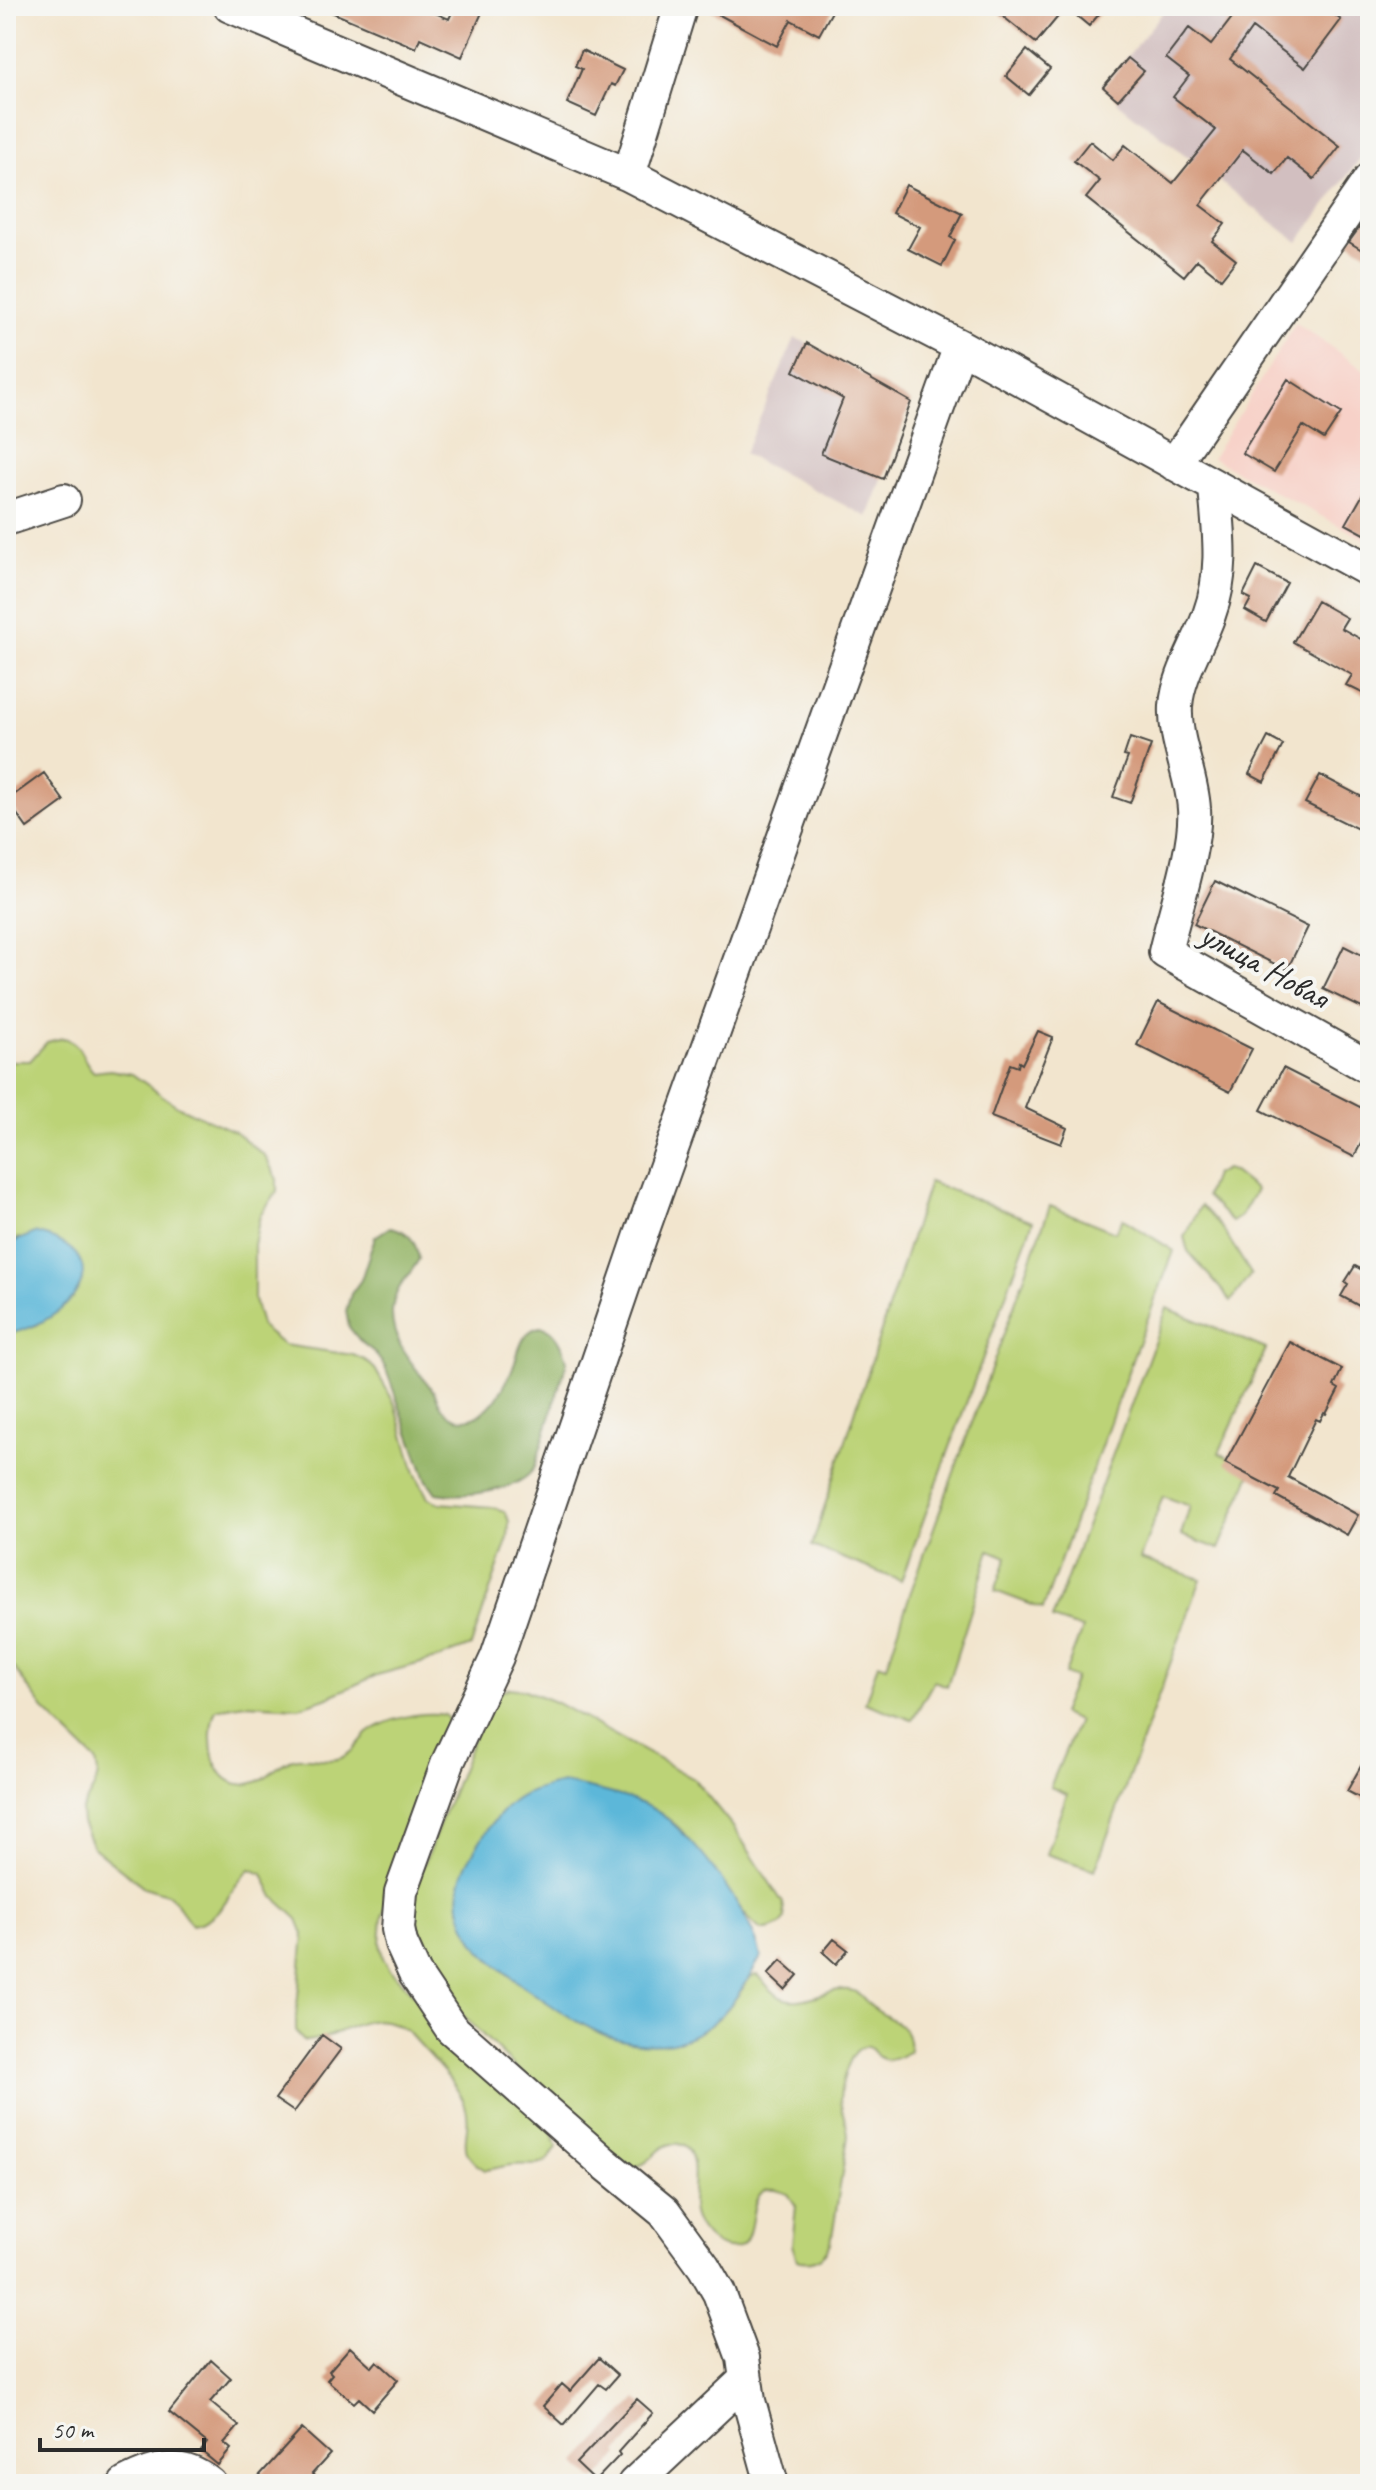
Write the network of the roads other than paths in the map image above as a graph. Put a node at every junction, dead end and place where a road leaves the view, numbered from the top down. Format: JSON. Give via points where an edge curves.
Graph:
{"nodes":[{"id":1,"x":230,"y":6,"type":"edge"},
{"id":2,"x":681,"y":6,"type":"edge"},
{"id":3,"x":629,"y":175,"type":"junction"},
{"id":4,"x":1369,"y":182,"type":"edge"},
{"id":5,"x":960,"y":346,"type":"junction"},
{"id":6,"x":1174,"y":464,"type":"junction"},
{"id":7,"x":1215,"y":488,"type":"junction"},
{"id":8,"x":64,"y":500,"type":"dead end"},
{"id":9,"x":6,"y":519,"type":"edge"},
{"id":10,"x":1370,"y":571,"type":"edge"},
{"id":11,"x":1370,"y":1068,"type":"edge"},
{"id":12,"x":746,"y":2379,"type":"junction"},
{"id":13,"x":125,"y":2484,"type":"edge"},
{"id":14,"x":210,"y":2484,"type":"edge"},
{"id":15,"x":634,"y":2484,"type":"edge"},
{"id":16,"x":772,"y":2484,"type":"edge"}],
"edges":[{"from":1,"to":3,"type":"street"},
{"from":2,"to":3,"type":"street"},
{"from":3,"to":5,"type":"street"},
{"from":4,"to":6,"type":"street"},
{"from":5,"to":6,"type":"street"},
{"from":5,"to":12,"type":"street","via":[[640,1238],[497,1657],[448,1762],[401,1892],[401,1943],[451,2028],[664,2212],[719,2293]]},
{"from":6,"to":7,"type":"street"},
{"from":7,"to":10,"type":"street"},
{"from":7,"to":11,"type":"street","name":"улица Новая","via":[[1220,577],[1176,704],[1194,830],[1165,952]]},
{"from":8,"to":9,"type":"street"},
{"from":12,"to":15,"type":"street"},
{"from":12,"to":16,"type":"street"},
{"from":13,"to":14,"type":"street","via":[[177,2467],[192,2470]]}]}
